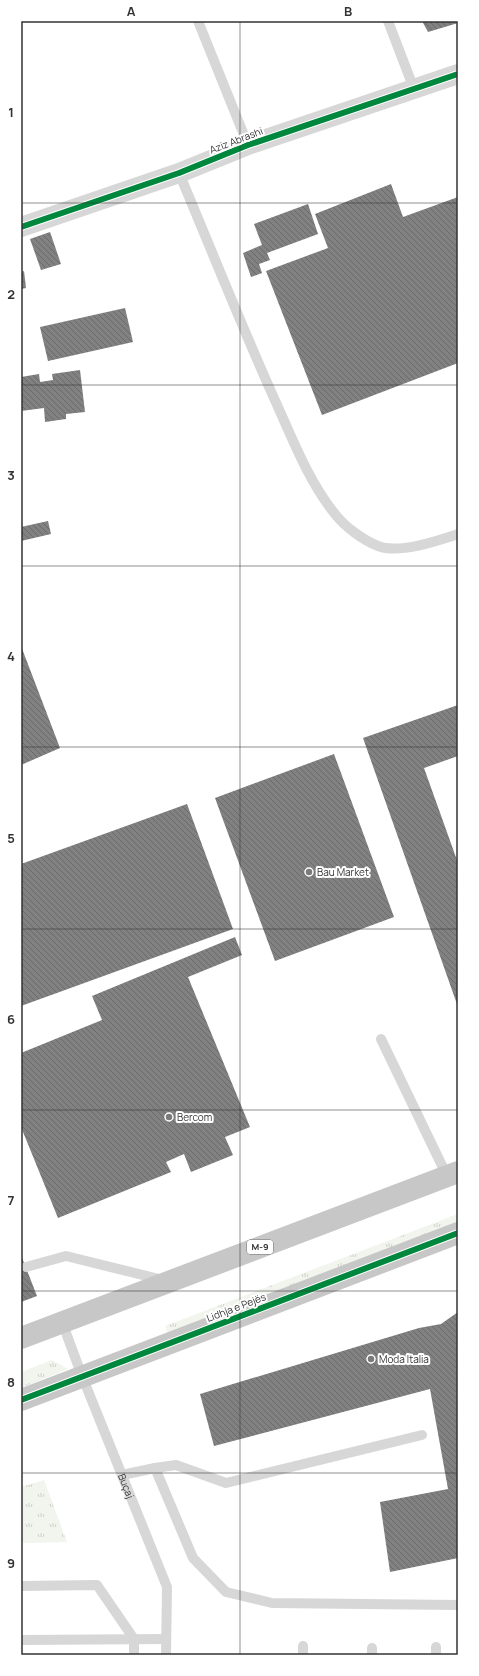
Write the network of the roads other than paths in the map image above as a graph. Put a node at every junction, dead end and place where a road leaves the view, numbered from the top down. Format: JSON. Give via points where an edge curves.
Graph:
{"nodes":[{"id":1,"x":198,"y":21,"type":"edge"},
{"id":2,"x":388,"y":21,"type":"edge"},
{"id":3,"x":458,"y":74,"type":"edge"},
{"id":4,"x":414,"y":89,"type":"junction"},
{"id":5,"x":248,"y":145,"type":"junction"},
{"id":6,"x":180,"y":173,"type":"junction"},
{"id":7,"x":21,"y":227,"type":"edge"},
{"id":8,"x":458,"y":534,"type":"edge"},
{"id":9,"x":381,"y":1039,"type":"dead end"},
{"id":10,"x":452,"y":1174,"type":"edge"},
{"id":11,"x":458,"y":1233,"type":"edge"},
{"id":12,"x":26,"y":1267,"type":"dead end"},
{"id":13,"x":168,"y":1281,"type":"junction"},
{"id":14,"x":62,"y":1322,"type":"junction"},
{"id":15,"x":21,"y":1338,"type":"edge"},
{"id":16,"x":82,"y":1376,"type":"junction"},
{"id":17,"x":21,"y":1400,"type":"edge"},
{"id":18,"x":422,"y":1435,"type":"dead end"},
{"id":19,"x":155,"y":1468,"type":"junction"},
{"id":20,"x":122,"y":1475,"type":"junction"},
{"id":21,"x":21,"y":1586,"type":"edge"},
{"id":22,"x":458,"y":1606,"type":"edge"},
{"id":23,"x":134,"y":1639,"type":"junction"},
{"id":24,"x":166,"y":1639,"type":"junction"},
{"id":25,"x":21,"y":1640,"type":"edge"},
{"id":26,"x":134,"y":1655,"type":"edge"},
{"id":27,"x":166,"y":1655,"type":"edge"}],
"edges":[{"from":1,"to":5,"type":"lane"},
{"from":2,"to":4,"type":"lane"},
{"from":3,"to":4,"type":"street","name":"Aziz Abrashi"},
{"from":4,"to":5,"type":"street","name":"Aziz Abrashi"},
{"from":5,"to":6,"type":"street","name":"Aziz Abrashi"},
{"from":6,"to":7,"type":"street","name":"Aziz Abrashi"},
{"from":6,"to":8,"type":"lane","via":[[256,360],[294,443],[335,515],[358,534],[380,546],[402,548]]},
{"from":9,"to":10,"type":"lane"},
{"from":10,"to":13,"type":"highway","number":"M-9"},
{"from":11,"to":16,"type":"highway","name":"Lidhja e Pejës"},
{"from":12,"to":13,"type":"lane","via":[[66,1256]]},
{"from":13,"to":14,"type":"highway","number":"M-9"},
{"from":14,"to":15,"type":"highway","number":"M-9"},
{"from":14,"to":16,"type":"lane","name":"Buçaj"},
{"from":16,"to":17,"type":"highway","name":"Lidhja e Pejës"},
{"from":16,"to":20,"type":"lane","name":"Buçaj"},
{"from":18,"to":19,"type":"lane","via":[[226,1483],[176,1465]]},
{"from":19,"to":20,"type":"lane"},
{"from":19,"to":22,"type":"lane","via":[[192,1558],[226,1592],[272,1603]]},
{"from":20,"to":24,"type":"lane","name":"Buçaj","via":[[167,1588]]},
{"from":21,"to":23,"type":"lane","via":[[97,1585]]},
{"from":23,"to":24,"type":"lane"},
{"from":23,"to":25,"type":"lane"},
{"from":23,"to":26,"type":"lane"},
{"from":24,"to":27,"type":"lane","name":"Buçaj"}]}
